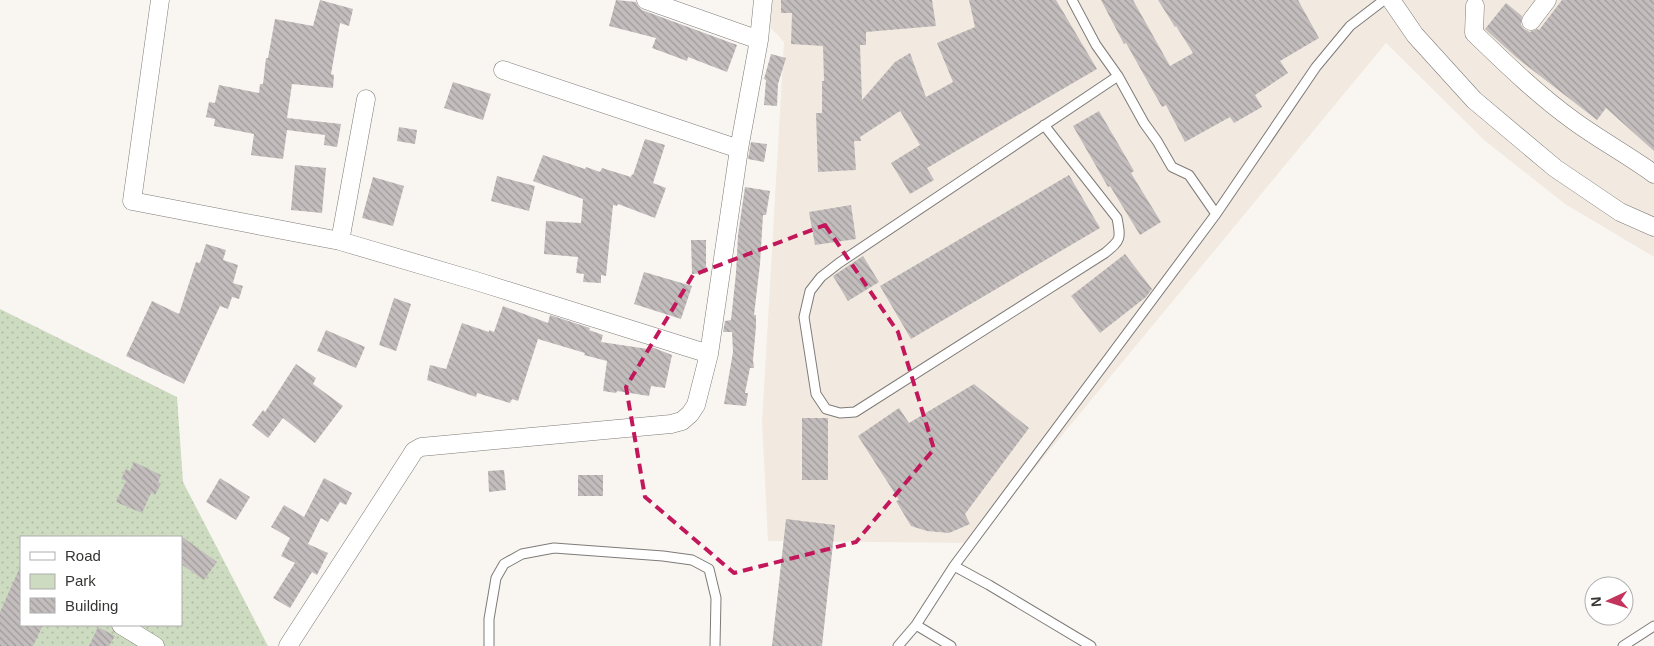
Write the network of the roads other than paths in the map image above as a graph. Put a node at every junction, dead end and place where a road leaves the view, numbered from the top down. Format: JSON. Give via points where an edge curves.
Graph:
{"nodes":[{"id":1,"x":160,"y":0,"type":"edge"},
{"id":2,"x":646,"y":0,"type":"edge"},
{"id":3,"x":762,"y":0,"type":"edge"},
{"id":4,"x":1072,"y":0,"type":"edge"},
{"id":5,"x":1384,"y":0,"type":"edge"},
{"id":6,"x":1391,"y":0,"type":"edge"},
{"id":7,"x":1547,"y":0,"type":"edge"},
{"id":8,"x":1475,"y":6,"type":"dead end"},
{"id":9,"x":1531,"y":21,"type":"dead end"},
{"id":10,"x":759,"y":40,"type":"junction"},
{"id":11,"x":503,"y":70,"type":"dead end"},
{"id":12,"x":1118,"y":76,"type":"junction"},
{"id":13,"x":366,"y":99,"type":"dead end"},
{"id":14,"x":1044,"y":125,"type":"junction"},
{"id":15,"x":739,"y":149,"type":"junction"},
{"id":16,"x":1654,"y":174,"type":"edge"},
{"id":17,"x":1216,"y":214,"type":"junction"},
{"id":18,"x":1654,"y":227,"type":"edge"},
{"id":19,"x":340,"y":241,"type":"junction"},
{"id":20,"x":709,"y":354,"type":"junction"},
{"id":21,"x":954,"y":566,"type":"junction"},
{"id":22,"x":916,"y":625,"type":"junction"},
{"id":23,"x":123,"y":626,"type":"edge"},
{"id":24,"x":1654,"y":626,"type":"edge"},
{"id":25,"x":155,"y":646,"type":"edge"},
{"id":26,"x":288,"y":646,"type":"edge"},
{"id":27,"x":489,"y":646,"type":"edge"},
{"id":28,"x":715,"y":646,"type":"edge"},
{"id":29,"x":898,"y":646,"type":"edge"},
{"id":30,"x":951,"y":646,"type":"edge"},
{"id":31,"x":1090,"y":646,"type":"edge"},
{"id":32,"x":1623,"y":646,"type":"edge"}],
"edges":[{"from":1,"to":19,"type":"street","via":[[132,201]]},
{"from":2,"to":10,"type":"street"},
{"from":3,"to":10,"type":"street"},
{"from":4,"to":12,"type":"lane","via":[[1096,45]]},
{"from":5,"to":17,"type":"lane","via":[[1350,26],[1316,67]]},
{"from":6,"to":18,"type":"street","via":[[1415,34],[1481,106],[1554,168],[1620,212]]},
{"from":7,"to":9,"type":"street"},
{"from":8,"to":16,"type":"street","via":[[1474,33],[1516,74],[1574,122]]},
{"from":10,"to":15,"type":"street"},
{"from":11,"to":15,"type":"street"},
{"from":12,"to":14,"type":"lane"},
{"from":12,"to":17,"type":"lane","via":[[1172,167],[1189,175]]},
{"from":13,"to":19,"type":"street"},
{"from":14,"to":14,"type":"lane","via":[[839,262],[810,291],[804,317],[816,394],[826,409],[840,413],[855,412],[1118,243],[1117,218]]},
{"from":15,"to":20,"type":"street"},
{"from":17,"to":21,"type":"lane"},
{"from":19,"to":20,"type":"street"},
{"from":20,"to":26,"type":"street","via":[[696,405],[690,414],[671,424],[421,447],[414,451]]},
{"from":21,"to":22,"type":"lane"},
{"from":21,"to":31,"type":"lane"},
{"from":22,"to":29,"type":"lane"},
{"from":22,"to":30,"type":"lane"},
{"from":23,"to":25,"type":"street"},
{"from":24,"to":32,"type":"lane"},
{"from":27,"to":28,"type":"lane","via":[[496,578],[504,564],[522,554],[554,548],[663,556],[692,560],[709,569],[716,598]]}]}
